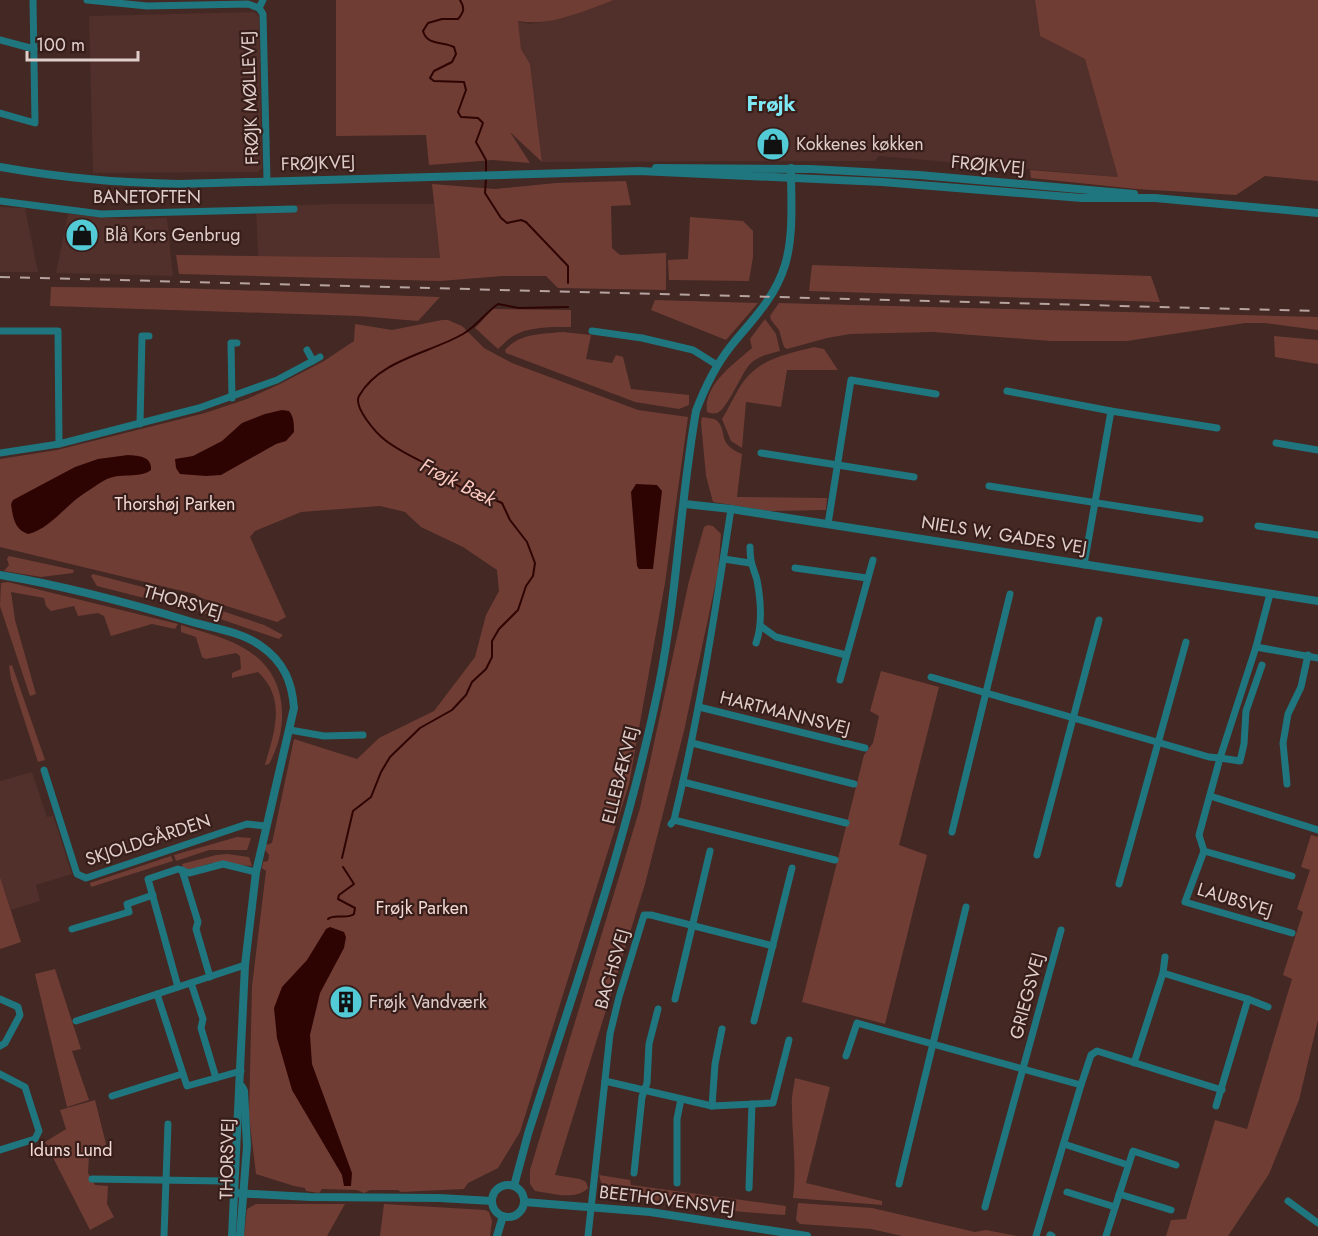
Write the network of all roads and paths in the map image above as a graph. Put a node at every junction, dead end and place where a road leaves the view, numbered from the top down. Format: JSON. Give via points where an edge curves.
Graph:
{"nodes":[{"id":1,"x":33,"y":0,"type":"edge"},
{"id":2,"x":87,"y":0,"type":"edge"},
{"id":3,"x":263,"y":0,"type":"edge"},
{"id":4,"x":106,"y":1,"type":"edge"},
{"id":5,"x":259,"y":8,"type":"junction"},
{"id":6,"x":0,"y":40,"type":"edge"},
{"id":7,"x":34,"y":49,"type":"junction"},
{"id":8,"x":0,"y":113,"type":"edge"},
{"id":9,"x":0,"y":167,"type":"edge"},
{"id":10,"x":791,"y":173,"type":"junction"},
{"id":11,"x":267,"y":181,"type":"junction"},
{"id":12,"x":0,"y":201,"type":"edge"},
{"id":13,"x":294,"y":209,"type":"dead end"},
{"id":14,"x":1318,"y":213,"type":"edge"},
{"id":15,"x":0,"y":331,"type":"edge"},
{"id":16,"x":591,"y":331,"type":"dead end"},
{"id":17,"x":149,"y":336,"type":"dead end"},
{"id":18,"x":237,"y":343,"type":"dead end"},
{"id":19,"x":307,"y":350,"type":"dead end"},
{"id":20,"x":717,"y":364,"type":"junction"},
{"id":21,"x":1007,"y":391,"type":"dead end"},
{"id":22,"x":936,"y":394,"type":"dead end"},
{"id":23,"x":232,"y":398,"type":"junction"},
{"id":24,"x":1111,"y":411,"type":"junction"},
{"id":25,"x":140,"y":423,"type":"junction"},
{"id":26,"x":1217,"y":428,"type":"dead end"},
{"id":27,"x":1276,"y":443,"type":"dead end"},
{"id":28,"x":59,"y":444,"type":"junction"},
{"id":29,"x":1318,"y":450,"type":"edge"},
{"id":30,"x":0,"y":453,"type":"edge"},
{"id":31,"x":761,"y":453,"type":"dead end"},
{"id":32,"x":837,"y":465,"type":"junction"},
{"id":33,"x":914,"y":477,"type":"dead end"},
{"id":34,"x":989,"y":486,"type":"dead end"},
{"id":35,"x":685,"y":504,"type":"junction"},
{"id":36,"x":1095,"y":504,"type":"junction"},
{"id":37,"x":731,"y":509,"type":"junction"},
{"id":38,"x":1200,"y":519,"type":"dead end"},
{"id":39,"x":828,"y":524,"type":"junction"},
{"id":40,"x":1258,"y":526,"type":"dead end"},
{"id":41,"x":1318,"y":535,"type":"edge"},
{"id":42,"x":750,"y":547,"type":"dead end"},
{"id":43,"x":724,"y":559,"type":"junction"},
{"id":44,"x":873,"y":560,"type":"dead end"},
{"id":45,"x":750,"y":562,"type":"junction"},
{"id":46,"x":1084,"y":565,"type":"junction"},
{"id":47,"x":795,"y":568,"type":"dead end"},
{"id":48,"x":0,"y":575,"type":"edge"},
{"id":49,"x":867,"y":578,"type":"junction"},
{"id":50,"x":1010,"y":594,"type":"dead end"},
{"id":51,"x":1270,"y":594,"type":"junction"},
{"id":52,"x":1318,"y":601,"type":"edge"},
{"id":53,"x":1099,"y":620,"type":"dead end"},
{"id":54,"x":762,"y":627,"type":"junction"},
{"id":55,"x":1186,"y":642,"type":"dead end"},
{"id":56,"x":756,"y":643,"type":"dead end"},
{"id":57,"x":1256,"y":648,"type":"junction"},
{"id":58,"x":846,"y":655,"type":"junction"},
{"id":59,"x":1308,"y":655,"type":"junction"},
{"id":60,"x":1318,"y":658,"type":"edge"},
{"id":61,"x":1262,"y":665,"type":"dead end"},
{"id":62,"x":931,"y":677,"type":"dead end"},
{"id":63,"x":840,"y":680,"type":"dead end"},
{"id":64,"x":987,"y":693,"type":"junction"},
{"id":65,"x":699,"y":707,"type":"junction"},
{"id":66,"x":1075,"y":718,"type":"junction"},
{"id":67,"x":290,"y":730,"type":"junction"},
{"id":68,"x":363,"y":735,"type":"dead end"},
{"id":69,"x":1159,"y":742,"type":"junction"},
{"id":70,"x":692,"y":743,"type":"junction"},
{"id":71,"x":865,"y":748,"type":"dead end"},
{"id":72,"x":1220,"y":758,"type":"junction"},
{"id":73,"x":44,"y":770,"type":"dead end"},
{"id":74,"x":683,"y":782,"type":"junction"},
{"id":75,"x":1287,"y":783,"type":"dead end"},
{"id":76,"x":854,"y":784,"type":"dead end"},
{"id":77,"x":1209,"y":796,"type":"junction"},
{"id":78,"x":846,"y":823,"type":"dead end"},
{"id":79,"x":265,"y":826,"type":"junction"},
{"id":80,"x":1318,"y":830,"type":"edge"},
{"id":81,"x":952,"y":832,"type":"dead end"},
{"id":82,"x":710,"y":851,"type":"dead end"},
{"id":83,"x":1204,"y":851,"type":"junction"},
{"id":84,"x":1037,"y":855,"type":"dead end"},
{"id":85,"x":835,"y":860,"type":"dead end"},
{"id":86,"x":792,"y":868,"type":"dead end"},
{"id":87,"x":182,"y":870,"type":"junction"},
{"id":88,"x":256,"y":872,"type":"junction"},
{"id":89,"x":1292,"y":876,"type":"dead end"},
{"id":90,"x":1119,"y":884,"type":"dead end"},
{"id":91,"x":153,"y":895,"type":"junction"},
{"id":92,"x":966,"y":907,"type":"dead end"},
{"id":93,"x":692,"y":925,"type":"junction"},
{"id":94,"x":72,"y":929,"type":"dead end"},
{"id":95,"x":1061,"y":930,"type":"dead end"},
{"id":96,"x":1292,"y":933,"type":"dead end"},
{"id":97,"x":773,"y":946,"type":"junction"},
{"id":98,"x":1165,"y":957,"type":"dead end"},
{"id":99,"x":245,"y":965,"type":"junction"},
{"id":100,"x":1163,"y":973,"type":"junction"},
{"id":101,"x":210,"y":977,"type":"junction"},
{"id":102,"x":191,"y":983,"type":"junction"},
{"id":103,"x":178,"y":987,"type":"junction"},
{"id":104,"x":157,"y":994,"type":"junction"},
{"id":105,"x":0,"y":999,"type":"edge"},
{"id":106,"x":675,"y":999,"type":"dead end"},
{"id":107,"x":1248,"y":999,"type":"junction"},
{"id":108,"x":1268,"y":1007,"type":"dead end"},
{"id":109,"x":658,"y":1009,"type":"dead end"},
{"id":110,"x":76,"y":1021,"type":"dead end"},
{"id":111,"x":754,"y":1021,"type":"dead end"},
{"id":112,"x":722,"y":1029,"type":"dead end"},
{"id":113,"x":789,"y":1040,"type":"dead end"},
{"id":114,"x":933,"y":1044,"type":"junction"},
{"id":115,"x":0,"y":1046,"type":"edge"},
{"id":116,"x":846,"y":1056,"type":"dead end"},
{"id":117,"x":1134,"y":1063,"type":"junction"},
{"id":118,"x":1023,"y":1070,"type":"junction"},
{"id":119,"x":241,"y":1071,"type":"junction"},
{"id":120,"x":0,"y":1074,"type":"edge"},
{"id":121,"x":182,"y":1074,"type":"junction"},
{"id":122,"x":216,"y":1078,"type":"junction"},
{"id":123,"x":605,"y":1081,"type":"junction"},
{"id":124,"x":240,"y":1083,"type":"junction"},
{"id":125,"x":1081,"y":1085,"type":"junction"},
{"id":126,"x":645,"y":1090,"type":"junction"},
{"id":127,"x":1222,"y":1090,"type":"junction"},
{"id":128,"x":111,"y":1096,"type":"dead end"},
{"id":129,"x":681,"y":1099,"type":"junction"},
{"id":130,"x":752,"y":1104,"type":"junction"},
{"id":131,"x":712,"y":1106,"type":"junction"},
{"id":132,"x":1216,"y":1106,"type":"dead end"},
{"id":133,"x":168,"y":1124,"type":"dead end"},
{"id":134,"x":1064,"y":1144,"type":"junction"},
{"id":135,"x":0,"y":1150,"type":"edge"},
{"id":136,"x":1128,"y":1165,"type":"junction"},
{"id":137,"x":1176,"y":1165,"type":"dead end"},
{"id":138,"x":634,"y":1173,"type":"dead end"},
{"id":139,"x":92,"y":1179,"type":"dead end"},
{"id":140,"x":166,"y":1181,"type":"junction"},
{"id":141,"x":223,"y":1181,"type":"dead end"},
{"id":142,"x":677,"y":1183,"type":"dead end"},
{"id":143,"x":899,"y":1184,"type":"dead end"},
{"id":144,"x":514,"y":1186,"type":"junction"},
{"id":145,"x":749,"y":1188,"type":"dead end"},
{"id":146,"x":1067,"y":1192,"type":"dead end"},
{"id":147,"x":234,"y":1193,"type":"junction"},
{"id":148,"x":244,"y":1193,"type":"junction"},
{"id":149,"x":1119,"y":1194,"type":"junction"},
{"id":150,"x":492,"y":1201,"type":"junction"},
{"id":151,"x":1288,"y":1201,"type":"dead end"},
{"id":152,"x":524,"y":1202,"type":"junction"},
{"id":153,"x":592,"y":1207,"type":"junction"},
{"id":154,"x":985,"y":1207,"type":"dead end"},
{"id":155,"x":1115,"y":1207,"type":"junction"},
{"id":156,"x":1172,"y":1210,"type":"dead end"},
{"id":157,"x":503,"y":1216,"type":"junction"},
{"id":158,"x":1318,"y":1223,"type":"edge"},
{"id":159,"x":164,"y":1236,"type":"edge"},
{"id":160,"x":232,"y":1236,"type":"edge"},
{"id":161,"x":240,"y":1236,"type":"edge"},
{"id":162,"x":497,"y":1236,"type":"edge"},
{"id":163,"x":588,"y":1236,"type":"edge"},
{"id":164,"x":807,"y":1236,"type":"edge"},
{"id":165,"x":1036,"y":1236,"type":"edge"},
{"id":166,"x":1106,"y":1236,"type":"edge"}],
"edges":[{"from":1,"to":7,"type":"street"},
{"from":2,"to":4,"type":"street","name":"FRØJK MØLLEVEJ"},
{"from":3,"to":5,"type":"street"},
{"from":4,"to":5,"type":"street","name":"FRØJK MØLLEVEJ","via":[[147,6],[248,4]]},
{"from":5,"to":11,"type":"street","name":"FRØJK MØLLEVEJ","via":[[263,14]]},
{"from":6,"to":7,"type":"street"},
{"from":7,"to":8,"type":"street","via":[[35,123]]},
{"from":9,"to":11,"type":"street","name":"FRØJKVEJ","via":[[115,183]]},
{"from":10,"to":11,"type":"street","name":"FRØJKVEJ","via":[[639,171]]},
{"from":10,"to":14,"type":"street","name":"FRØJKVEJ","via":[[1071,198],[1155,198]]},
{"from":10,"to":20,"type":"street","name":"ELLEBÆKVEJ","via":[[790,244],[782,273],[771,297]]},
{"from":12,"to":13,"type":"street","name":"BANETOFTEN","via":[[101,214]]},
{"from":15,"to":28,"type":"street","via":[[58,331]]},
{"from":16,"to":20,"type":"street","via":[[693,350]]},
{"from":17,"to":25,"type":"street","via":[[142,336]]},
{"from":18,"to":23,"type":"street","via":[[231,343]]},
{"from":19,"to":23,"type":"street","via":[[316,359]]},
{"from":20,"to":35,"type":"street","name":"ELLEBÆKVEJ","via":[[696,411]]},
{"from":21,"to":24,"type":"street"},
{"from":22,"to":32,"type":"street","via":[[851,380]]},
{"from":23,"to":25,"type":"street"},
{"from":24,"to":26,"type":"street"},
{"from":24,"to":36,"type":"street"},
{"from":25,"to":28,"type":"street"},
{"from":27,"to":29,"type":"street"},
{"from":28,"to":30,"type":"street"},
{"from":31,"to":32,"type":"street"},
{"from":32,"to":33,"type":"street"},
{"from":32,"to":39,"type":"street"},
{"from":34,"to":36,"type":"street"},
{"from":35,"to":37,"type":"street","name":"NIELS W. GADES VEJ"},
{"from":35,"to":144,"type":"street","name":"ELLEBÆKVEJ","via":[[659,685],[627,816]]},
{"from":36,"to":38,"type":"street"},
{"from":36,"to":46,"type":"street"},
{"from":37,"to":39,"type":"street","name":"NIELS W. GADES VEJ"},
{"from":37,"to":43,"type":"street","name":"HARTMANNSVEJ"},
{"from":39,"to":46,"type":"street","name":"NIELS W. GADES VEJ"},
{"from":40,"to":41,"type":"street"},
{"from":42,"to":45,"type":"street"},
{"from":43,"to":45,"type":"street"},
{"from":43,"to":65,"type":"street","name":"HARTMANNSVEJ"},
{"from":44,"to":49,"type":"street"},
{"from":45,"to":54,"type":"street"},
{"from":46,"to":51,"type":"street","name":"NIELS W. GADES VEJ"},
{"from":47,"to":49,"type":"street"},
{"from":48,"to":67,"type":"street","name":"THORSVEJ","via":[[130,604],[260,645],[278,660],[289,677],[294,708]]},
{"from":49,"to":58,"type":"street"},
{"from":50,"to":64,"type":"street"},
{"from":51,"to":52,"type":"street","name":"NIELS W. GADES VEJ"},
{"from":51,"to":57,"type":"street","name":"LAUBSVEJ"},
{"from":53,"to":66,"type":"street"},
{"from":54,"to":56,"type":"street"},
{"from":54,"to":58,"type":"street","via":[[777,637]]},
{"from":55,"to":69,"type":"street"},
{"from":57,"to":59,"type":"street"},
{"from":57,"to":72,"type":"street","name":"LAUBSVEJ"},
{"from":58,"to":63,"type":"street"},
{"from":59,"to":60,"type":"street"},
{"from":59,"to":75,"type":"street","via":[[1283,742]]},
{"from":61,"to":72,"type":"street","via":[[1246,711],[1245,744],[1240,760]]},
{"from":62,"to":64,"type":"street"},
{"from":64,"to":66,"type":"street"},
{"from":64,"to":81,"type":"street"},
{"from":65,"to":70,"type":"street","name":"HARTMANNSVEJ"},
{"from":65,"to":71,"type":"street","name":"HARTMANNSVEJ"},
{"from":66,"to":69,"type":"street"},
{"from":66,"to":84,"type":"street"},
{"from":67,"to":68,"type":"street","via":[[324,736]]},
{"from":67,"to":79,"type":"street","name":"THORSVEJ"},
{"from":69,"to":72,"type":"street"},
{"from":69,"to":90,"type":"street"},
{"from":70,"to":74,"type":"street","name":"HARTMANNSVEJ"},
{"from":70,"to":76,"type":"street"},
{"from":72,"to":77,"type":"street","name":"LAUBSVEJ"},
{"from":73,"to":79,"type":"street","name":"SKJOLDGÅRDEN","via":[[77,874],[86,878],[236,828]]},
{"from":74,"to":78,"type":"street"},
{"from":74,"to":85,"type":"street","name":"HARTMANNSVEJ","via":[[673,822]]},
{"from":77,"to":80,"type":"street"},
{"from":77,"to":83,"type":"street","name":"LAUBSVEJ","via":[[1199,834]]},
{"from":79,"to":88,"type":"street","name":"THORSVEJ"},
{"from":82,"to":93,"type":"street"},
{"from":83,"to":89,"type":"street"},
{"from":83,"to":96,"type":"street","name":"LAUBSVEJ","via":[[1185,902]]},
{"from":86,"to":97,"type":"street"},
{"from":87,"to":88,"type":"street","via":[[189,873],[223,864]]},
{"from":87,"to":91,"type":"street","via":[[148,879]]},
{"from":87,"to":101,"type":"street"},
{"from":88,"to":99,"type":"street","name":"THORSVEJ"},
{"from":91,"to":94,"type":"street","via":[[128,904],[129,912]]},
{"from":91,"to":103,"type":"street"},
{"from":92,"to":114,"type":"street"},
{"from":93,"to":97,"type":"street","name":"BACHSVEJ"},
{"from":93,"to":106,"type":"street"},
{"from":93,"to":123,"type":"street","name":"BACHSVEJ","via":[[644,915],[610,1034]]},
{"from":95,"to":118,"type":"street","name":"GRIEGSVEJ"},
{"from":97,"to":111,"type":"street"},
{"from":98,"to":100,"type":"street"},
{"from":99,"to":101,"type":"street"},
{"from":99,"to":119,"type":"street","name":"THORSVEJ"},
{"from":100,"to":107,"type":"street"},
{"from":100,"to":117,"type":"street"},
{"from":101,"to":102,"type":"street"},
{"from":102,"to":103,"type":"street"},
{"from":102,"to":122,"type":"street"},
{"from":103,"to":104,"type":"street"},
{"from":104,"to":110,"type":"street"},
{"from":104,"to":121,"type":"street"},
{"from":105,"to":115,"type":"street","via":[[18,1007],[20,1015]]},
{"from":107,"to":108,"type":"street"},
{"from":107,"to":127,"type":"street"},
{"from":109,"to":126,"type":"street","via":[[649,1044]]},
{"from":112,"to":131,"type":"street"},
{"from":113,"to":130,"type":"street","via":[[773,1103]]},
{"from":114,"to":116,"type":"street","via":[[857,1023]]},
{"from":114,"to":118,"type":"street"},
{"from":114,"to":143,"type":"street"},
{"from":117,"to":125,"type":"street","via":[[1097,1051],[1091,1054]]},
{"from":117,"to":127,"type":"street"},
{"from":118,"to":125,"type":"street"},
{"from":118,"to":154,"type":"street","name":"GRIEGSVEJ"},
{"from":119,"to":122,"type":"street"},
{"from":119,"to":124,"type":"street","name":"THORSVEJ"},
{"from":120,"to":135,"type":"street","via":[[25,1087],[39,1131],[35,1139]]},
{"from":121,"to":122,"type":"street","via":[[187,1086]]},
{"from":121,"to":128,"type":"street"},
{"from":123,"to":126,"type":"street"},
{"from":123,"to":153,"type":"street","name":"BACHSVEJ"},
{"from":124,"to":147,"type":"street","name":"THORSVEJ"},
{"from":124,"to":148,"type":"street","name":"THORSVEJ","via":[[244,1091],[247,1146]]},
{"from":125,"to":134,"type":"street"},
{"from":126,"to":129,"type":"street"},
{"from":126,"to":138,"type":"street"},
{"from":127,"to":132,"type":"street"},
{"from":129,"to":131,"type":"street"},
{"from":129,"to":142,"type":"street","via":[[677,1119]]},
{"from":130,"to":131,"type":"street"},
{"from":130,"to":145,"type":"street"},
{"from":133,"to":140,"type":"street"},
{"from":134,"to":136,"type":"street"},
{"from":134,"to":165,"type":"street"},
{"from":136,"to":137,"type":"street","via":[[1133,1151]]},
{"from":136,"to":149,"type":"street"},
{"from":139,"to":140,"type":"street"},
{"from":140,"to":141,"type":"street"},
{"from":140,"to":159,"type":"street"},
{"from":144,"to":150,"type":"street","via":[[499,1188]]},
{"from":144,"to":152,"type":"street"},
{"from":146,"to":155,"type":"street"},
{"from":147,"to":148,"type":"street"},
{"from":147,"to":160,"type":"street","name":"THORSVEJ"},
{"from":148,"to":150,"type":"street"},
{"from":148,"to":161,"type":"street","name":"THORSVEJ"},
{"from":149,"to":155,"type":"street"},
{"from":149,"to":156,"type":"street"},
{"from":150,"to":157,"type":"street"},
{"from":151,"to":158,"type":"street"},
{"from":152,"to":153,"type":"street","name":"BEETHOVENSVEJ"},
{"from":152,"to":157,"type":"street","via":[[514,1215]]},
{"from":153,"to":163,"type":"street","name":"BACHSVEJ"},
{"from":153,"to":164,"type":"street","name":"BEETHOVENSVEJ"},
{"from":155,"to":166,"type":"street"},
{"from":157,"to":162,"type":"street"}]}
